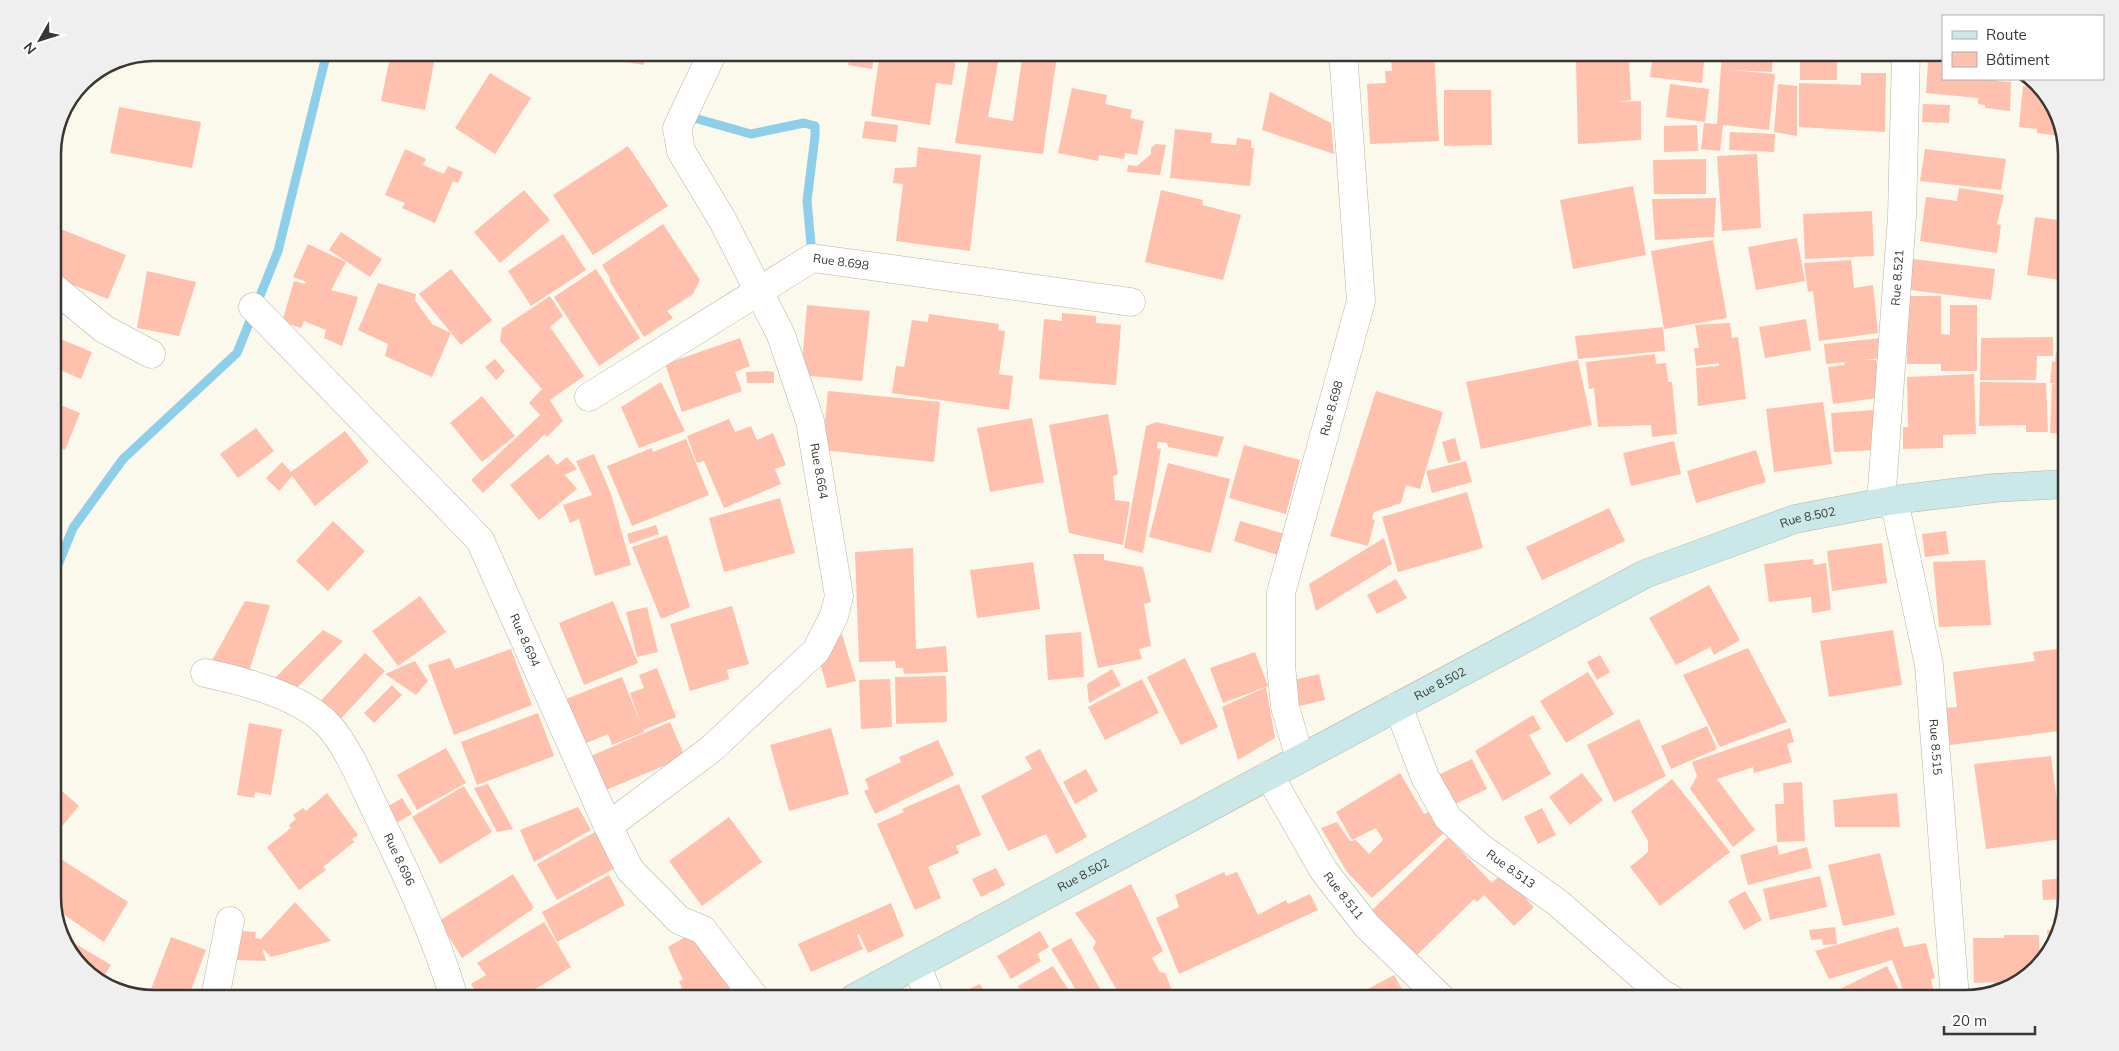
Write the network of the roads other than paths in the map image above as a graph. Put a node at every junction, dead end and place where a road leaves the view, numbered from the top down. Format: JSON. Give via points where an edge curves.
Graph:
{"nodes":[{"id":1,"x":709,"y":61,"type":"edge"},
{"id":2,"x":1344,"y":61,"type":"edge"},
{"id":3,"x":1906,"y":61,"type":"edge"},
{"id":4,"x":759,"y":292,"type":"junction"},
{"id":5,"x":61,"y":294,"type":"edge"},
{"id":6,"x":1131,"y":302,"type":"dead end"},
{"id":7,"x":253,"y":307,"type":"dead end"},
{"id":8,"x":151,"y":354,"type":"dead end"},
{"id":9,"x":589,"y":397,"type":"dead end"},
{"id":10,"x":2058,"y":484,"type":"edge"},
{"id":11,"x":1888,"y":502,"type":"junction"},
{"id":12,"x":205,"y":673,"type":"dead end"},
{"id":13,"x":1398,"y":706,"type":"junction"},
{"id":14,"x":1300,"y":758,"type":"junction"},
{"id":15,"x":1269,"y":775,"type":"junction"},
{"id":16,"x":608,"y":826,"type":"junction"},
{"id":17,"x":230,"y":921,"type":"dead end"},
{"id":18,"x":916,"y":965,"type":"junction"},
{"id":19,"x":217,"y":990,"type":"edge"},
{"id":20,"x":451,"y":990,"type":"edge"},
{"id":21,"x":749,"y":990,"type":"edge"},
{"id":22,"x":869,"y":990,"type":"edge"},
{"id":23,"x":927,"y":990,"type":"edge"},
{"id":24,"x":1433,"y":990,"type":"edge"},
{"id":25,"x":1657,"y":990,"type":"edge"},
{"id":26,"x":1954,"y":990,"type":"edge"}],
"edges":[{"from":1,"to":4,"type":"street","name":"Rue 8.664","via":[[677,128],[681,150],[724,221]]},
{"from":2,"to":14,"type":"street","name":"Rue 8.698","via":[[1361,301],[1281,593],[1282,674],[1286,706]]},
{"from":3,"to":11,"type":"street","name":"Rue 8.521"},
{"from":4,"to":6,"type":"street","name":"Rue 8.698","via":[[812,258]]},
{"from":4,"to":9,"type":"street","name":"Rue 8.698"},
{"from":4,"to":16,"type":"street","name":"Rue 8.664","via":[[781,336],[810,421],[839,596],[834,616],[816,651],[710,750]]},
{"from":5,"to":8,"type":"street","via":[[104,330]]},
{"from":7,"to":16,"type":"street","name":"Rue 8.694","via":[[480,540]]},
{"from":10,"to":11,"type":"main road","name":"Rue 8.502","via":[[1994,488]]},
{"from":11,"to":13,"type":"main road","name":"Rue 8.502","via":[[1795,519],[1645,574]]},
{"from":11,"to":26,"type":"street","name":"Rue 8.515","via":[[1929,664]]},
{"from":12,"to":20,"type":"street","name":"Rue 8.696","via":[[246,681],[280,695],[328,726],[366,790],[408,878]]},
{"from":13,"to":14,"type":"main road","name":"Rue 8.502"},
{"from":13,"to":25,"type":"street","name":"Rue 8.513","via":[[1425,777],[1448,818],[1480,847],[1558,904]]},
{"from":14,"to":15,"type":"main road","name":"Rue 8.502"},
{"from":15,"to":18,"type":"main road","name":"Rue 8.502"},
{"from":15,"to":24,"type":"street","name":"Rue 8.511","via":[[1324,871],[1367,926]]},
{"from":16,"to":21,"type":"street","name":"Rue 8.694","via":[[630,870],[679,920],[703,930]]},
{"from":17,"to":19,"type":"street"},
{"from":18,"to":22,"type":"main road","name":"Rue 8.502"},
{"from":18,"to":23,"type":"street"}]}
